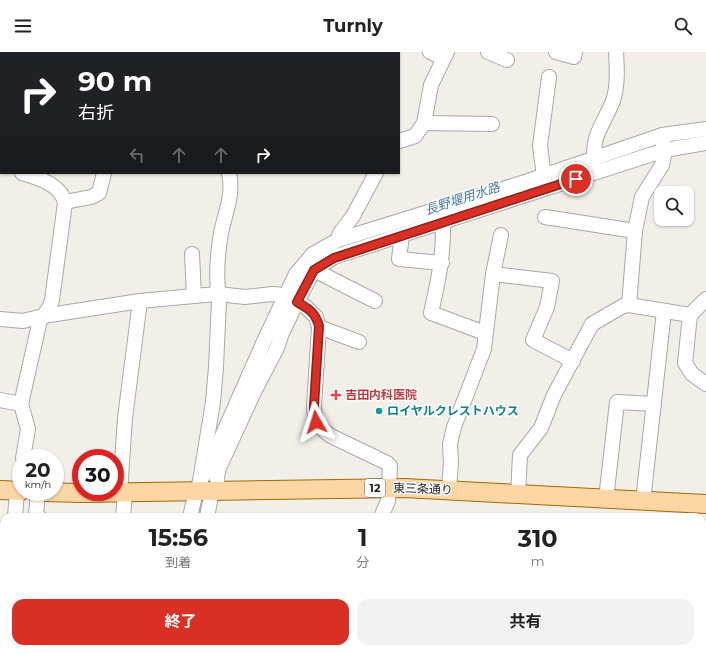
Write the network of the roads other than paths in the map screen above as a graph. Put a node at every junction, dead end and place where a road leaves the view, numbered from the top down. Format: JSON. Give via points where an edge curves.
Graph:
{"nodes":[{"id":1,"x":430,"y":52,"type":"edge"},
{"id":2,"x":488,"y":52,"type":"edge"},
{"id":3,"x":556,"y":52,"type":"edge"},
{"id":4,"x":575,"y":52,"type":"edge"},
{"id":5,"x":616,"y":52,"type":"edge"},
{"id":6,"x":445,"y":55,"type":"edge"},
{"id":7,"x":507,"y":60,"type":"dead end"},
{"id":8,"x":549,"y":77,"type":"dead end"},
{"id":9,"x":424,"y":123,"type":"junction"},
{"id":10,"x":492,"y":124,"type":"dead end"},
{"id":11,"x":706,"y":129,"type":"edge"},
{"id":12,"x":400,"y":141,"type":"edge"},
{"id":13,"x":706,"y":143,"type":"edge"},
{"id":14,"x":663,"y":144,"type":"junction"},
{"id":15,"x":595,"y":159,"type":"junction"},
{"id":16,"x":25,"y":174,"type":"edge"},
{"id":17,"x":104,"y":174,"type":"edge"},
{"id":18,"x":229,"y":174,"type":"edge"},
{"id":19,"x":375,"y":174,"type":"edge"},
{"id":20,"x":544,"y":176,"type":"junction"},
{"id":21,"x":65,"y":202,"type":"junction"},
{"id":22,"x":545,"y":217,"type":"dead end"},
{"id":23,"x":443,"y":222,"type":"junction"},
{"id":24,"x":635,"y":232,"type":"junction"},
{"id":25,"x":402,"y":235,"type":"junction"},
{"id":26,"x":501,"y":235,"type":"dead end"},
{"id":27,"x":338,"y":240,"type":"junction"},
{"id":28,"x":192,"y":254,"type":"dead end"},
{"id":29,"x":442,"y":263,"type":"junction"},
{"id":30,"x":314,"y":270,"type":"junction"},
{"id":31,"x":494,"y":274,"type":"junction"},
{"id":32,"x":218,"y":294,"type":"junction"},
{"id":33,"x":194,"y":296,"type":"junction"},
{"id":34,"x":292,"y":299,"type":"junction"},
{"id":35,"x":706,"y":299,"type":"edge"},
{"id":36,"x":140,"y":301,"type":"junction"},
{"id":37,"x":375,"y":301,"type":"dead end"},
{"id":38,"x":629,"y":305,"type":"junction"},
{"id":39,"x":664,"y":311,"type":"junction"},
{"id":40,"x":690,"y":315,"type":"junction"},
{"id":41,"x":43,"y":316,"type":"junction"},
{"id":42,"x":0,"y":319,"type":"edge"},
{"id":43,"x":319,"y":326,"type":"junction"},
{"id":44,"x":485,"y":333,"type":"junction"},
{"id":45,"x":359,"y":342,"type":"dead end"},
{"id":46,"x":573,"y":361,"type":"junction"},
{"id":47,"x":706,"y":384,"type":"edge"},
{"id":48,"x":0,"y":400,"type":"edge"},
{"id":49,"x":21,"y":404,"type":"junction"},
{"id":50,"x":654,"y":404,"type":"junction"},
{"id":51,"x":25,"y":449,"type":"edge"},
{"id":52,"x":122,"y":449,"type":"edge"},
{"id":53,"x":390,"y":488,"type":"junction"},
{"id":54,"x":207,"y":489,"type":"junction"},
{"id":55,"x":449,"y":490,"type":"junction"},
{"id":56,"x":124,"y":492,"type":"edge"},
{"id":57,"x":518,"y":495,"type":"junction"},
{"id":58,"x":606,"y":499,"type":"junction"},
{"id":59,"x":16,"y":501,"type":"edge"},
{"id":60,"x":37,"y":501,"type":"edge"},
{"id":61,"x":123,"y":501,"type":"edge"},
{"id":62,"x":643,"y":501,"type":"junction"},
{"id":63,"x":706,"y":504,"type":"edge"},
{"id":64,"x":15,"y":513,"type":"edge"},
{"id":65,"x":36,"y":513,"type":"edge"},
{"id":66,"x":123,"y":513,"type":"edge"},
{"id":67,"x":192,"y":513,"type":"edge"},
{"id":68,"x":207,"y":513,"type":"edge"},
{"id":69,"x":383,"y":513,"type":"edge"}],
"edges":[{"from":1,"to":6,"type":"street"},
{"from":2,"to":7,"type":"street"},
{"from":3,"to":4,"type":"street","via":[[574,57]]},
{"from":5,"to":15,"type":"street","via":[[617,69],[613,100],[595,141]]},
{"from":6,"to":9,"type":"street","via":[[431,84]]},
{"from":8,"to":20,"type":"street","via":[[540,146]]},
{"from":9,"to":10,"type":"street"},
{"from":9,"to":12,"type":"street","via":[[415,136]]},
{"from":11,"to":14,"type":"street"},
{"from":13,"to":14,"type":"street"},
{"from":14,"to":15,"type":"street"},
{"from":14,"to":23,"type":"street"},
{"from":14,"to":24,"type":"street","via":[[662,165],[642,197]]},
{"from":15,"to":20,"type":"street"},
{"from":16,"to":21,"type":"street","via":[[44,180],[62,195]]},
{"from":17,"to":21,"type":"street","via":[[99,192],[91,197]]},
{"from":18,"to":32,"type":"street","via":[[231,188],[219,243]]},
{"from":19,"to":27,"type":"street"},
{"from":20,"to":27,"type":"street"},
{"from":21,"to":41,"type":"street","via":[[52,300]]},
{"from":22,"to":24,"type":"street"},
{"from":23,"to":25,"type":"street"},
{"from":23,"to":29,"type":"street"},
{"from":24,"to":38,"type":"street"},
{"from":25,"to":29,"type":"street","via":[[399,259]]},
{"from":25,"to":30,"type":"street","via":[[334,258]]},
{"from":26,"to":31,"type":"street"},
{"from":27,"to":34,"type":"street","via":[[323,247],[307,260],[296,274]]},
{"from":28,"to":33,"type":"street"},
{"from":29,"to":44,"type":"street","via":[[432,313]]},
{"from":30,"to":34,"type":"street"},
{"from":30,"to":37,"type":"street"},
{"from":31,"to":44,"type":"street"},
{"from":31,"to":46,"type":"street","via":[[552,281],[547,307],[533,340]]},
{"from":32,"to":33,"type":"street"},
{"from":32,"to":34,"type":"street","via":[[245,297],[273,294]]},
{"from":32,"to":54,"type":"street"},
{"from":33,"to":36,"type":"street"},
{"from":34,"to":43,"type":"street","via":[[313,313]]},
{"from":34,"to":54,"type":"street","via":[[277,348],[218,473]]},
{"from":34,"to":54,"type":"street","via":[[207,470]]},
{"from":35,"to":40,"type":"street"},
{"from":36,"to":41,"type":"street"},
{"from":36,"to":52,"type":"street"},
{"from":38,"to":39,"type":"street"},
{"from":38,"to":46,"type":"street","via":[[592,324]]},
{"from":39,"to":40,"type":"street"},
{"from":39,"to":50,"type":"street"},
{"from":40,"to":47,"type":"street","via":[[685,363],[692,374]]},
{"from":41,"to":42,"type":"street","via":[[23,321]]},
{"from":41,"to":49,"type":"street","via":[[35,335]]},
{"from":43,"to":45,"type":"street"},
{"from":43,"to":53,"type":"street","via":[[314,406],[316,422],[324,432],[387,463],[390,466]]},
{"from":44,"to":55,"type":"street","via":[[484,350],[452,434]]},
{"from":46,"to":57,"type":"street","via":[[554,395],[540,428],[520,455]]},
{"from":48,"to":49,"type":"street"},
{"from":49,"to":51,"type":"street","via":[[28,429]]},
{"from":50,"to":58,"type":"street","via":[[617,402]]},
{"from":50,"to":62,"type":"street"},
{"from":53,"to":54,"type":"main road","name":"東三条通り","number":"12"},
{"from":53,"to":55,"type":"main road","name":"東三条通り","number":"12"},
{"from":53,"to":69,"type":"street"},
{"from":54,"to":56,"type":"main road","name":"東三条通り","number":"12"},
{"from":54,"to":67,"type":"street"},
{"from":54,"to":68,"type":"street"},
{"from":55,"to":57,"type":"main road","name":"東三条通り","number":"12"},
{"from":57,"to":58,"type":"main road","name":"東三条通り","number":"12"},
{"from":58,"to":62,"type":"main road","name":"東三条通り","number":"12"},
{"from":59,"to":64,"type":"street"},
{"from":60,"to":65,"type":"street"},
{"from":61,"to":66,"type":"street"},
{"from":62,"to":63,"type":"main road","name":"東三条通り","number":"12"}]}
